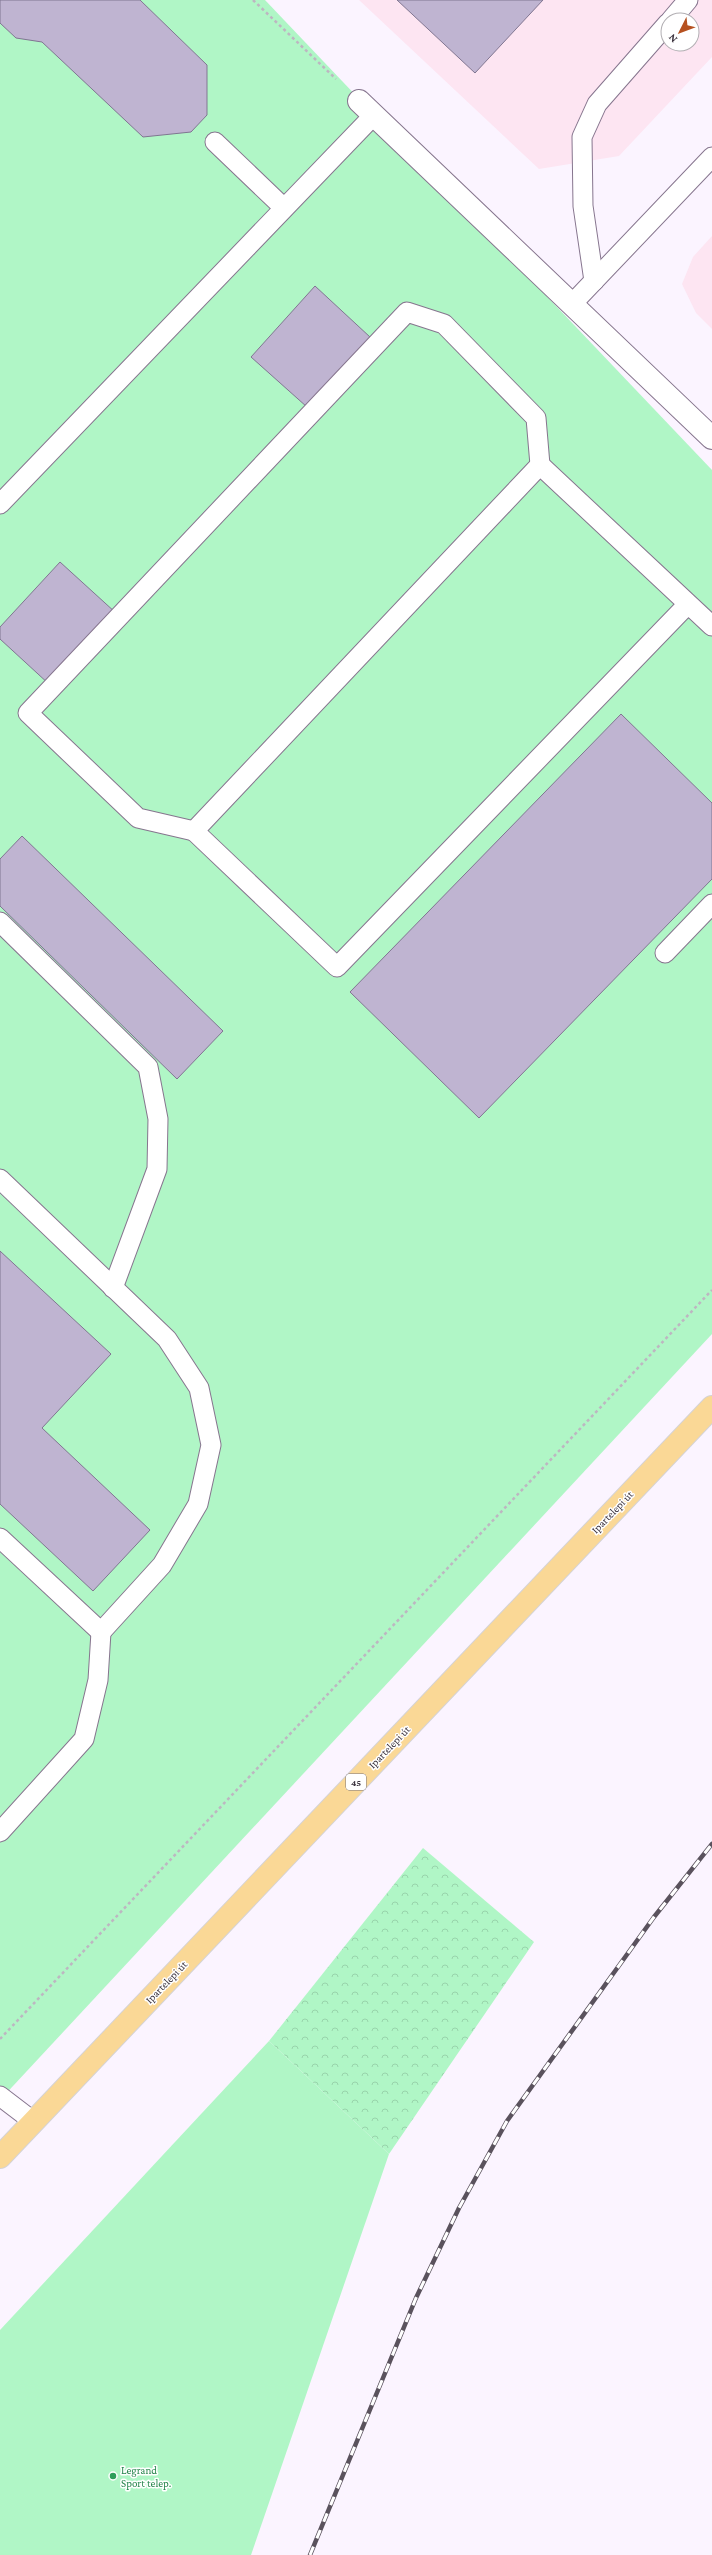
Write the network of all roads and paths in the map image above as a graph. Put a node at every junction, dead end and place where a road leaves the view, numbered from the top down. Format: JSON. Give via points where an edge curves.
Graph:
{"nodes":[{"id":1,"x":253,"y":0,"type":"edge"},
{"id":2,"x":688,"y":0,"type":"edge"},
{"id":3,"x":677,"y":12,"type":"edge"},
{"id":4,"x":660,"y":32,"type":"edge"},
{"id":5,"x":366,"y":108,"type":"junction"},
{"id":6,"x":215,"y":142,"type":"dead end"},
{"id":7,"x":712,"y":157,"type":"edge"},
{"id":8,"x":284,"y":208,"type":"junction"},
{"id":9,"x":594,"y":281,"type":"junction"},
{"id":10,"x":572,"y":304,"type":"junction"},
{"id":11,"x":712,"y":438,"type":"edge"},
{"id":12,"x":540,"y":465,"type":"junction"},
{"id":13,"x":0,"y":504,"type":"edge"},
{"id":14,"x":688,"y":604,"type":"junction"},
{"id":15,"x":712,"y":626,"type":"edge"},
{"id":16,"x":194,"y":831,"type":"junction"},
{"id":17,"x":712,"y":904,"type":"edge"},
{"id":18,"x":0,"y":922,"type":"edge"},
{"id":19,"x":666,"y":953,"type":"dead end"},
{"id":20,"x":0,"y":1179,"type":"edge"},
{"id":21,"x":113,"y":1288,"type":"junction"},
{"id":22,"x":712,"y":1290,"type":"edge"},
{"id":23,"x":712,"y":1407,"type":"edge"},
{"id":24,"x":0,"y":1538,"type":"edge"},
{"id":25,"x":101,"y":1632,"type":"junction"},
{"id":26,"x":0,"y":1832,"type":"edge"},
{"id":27,"x":0,"y":2039,"type":"edge"},
{"id":28,"x":0,"y":2096,"type":"edge"},
{"id":29,"x":34,"y":2122,"type":"junction"},
{"id":30,"x":0,"y":2157,"type":"edge"}],
"edges":[{"from":1,"to":5,"type":"path"},
{"from":2,"to":3,"type":"lane"},
{"from":4,"to":9,"type":"lane","via":[[597,104],[582,137],[583,206]]},
{"from":5,"to":8,"type":"lane"},
{"from":5,"to":10,"type":"street"},
{"from":6,"to":8,"type":"lane"},
{"from":7,"to":9,"type":"lane"},
{"from":8,"to":13,"type":"lane"},
{"from":9,"to":10,"type":"lane"},
{"from":10,"to":11,"type":"street"},
{"from":12,"to":14,"type":"lane"},
{"from":12,"to":16,"type":"lane"},
{"from":12,"to":16,"type":"lane","via":[[536,418],[444,324],[407,312],[28,713],[138,818]]},
{"from":14,"to":15,"type":"lane"},
{"from":14,"to":16,"type":"lane","via":[[337,967]]},
{"from":17,"to":19,"type":"lane"},
{"from":18,"to":21,"type":"lane","via":[[148,1067],[158,1119],[157,1168]]},
{"from":20,"to":21,"type":"lane"},
{"from":21,"to":25,"type":"lane","via":[[167,1339],[199,1388],[211,1445],[198,1504],[162,1565]]},
{"from":22,"to":27,"type":"path"},
{"from":23,"to":29,"type":"main road","name":"Ipartelepi út","number":"45"},
{"from":24,"to":25,"type":"lane"},
{"from":25,"to":26,"type":"lane","via":[[98,1680],[84,1739]]},
{"from":28,"to":29,"type":"lane"},
{"from":29,"to":30,"type":"main road","name":"Ipartelepi út","number":"45"}]}
